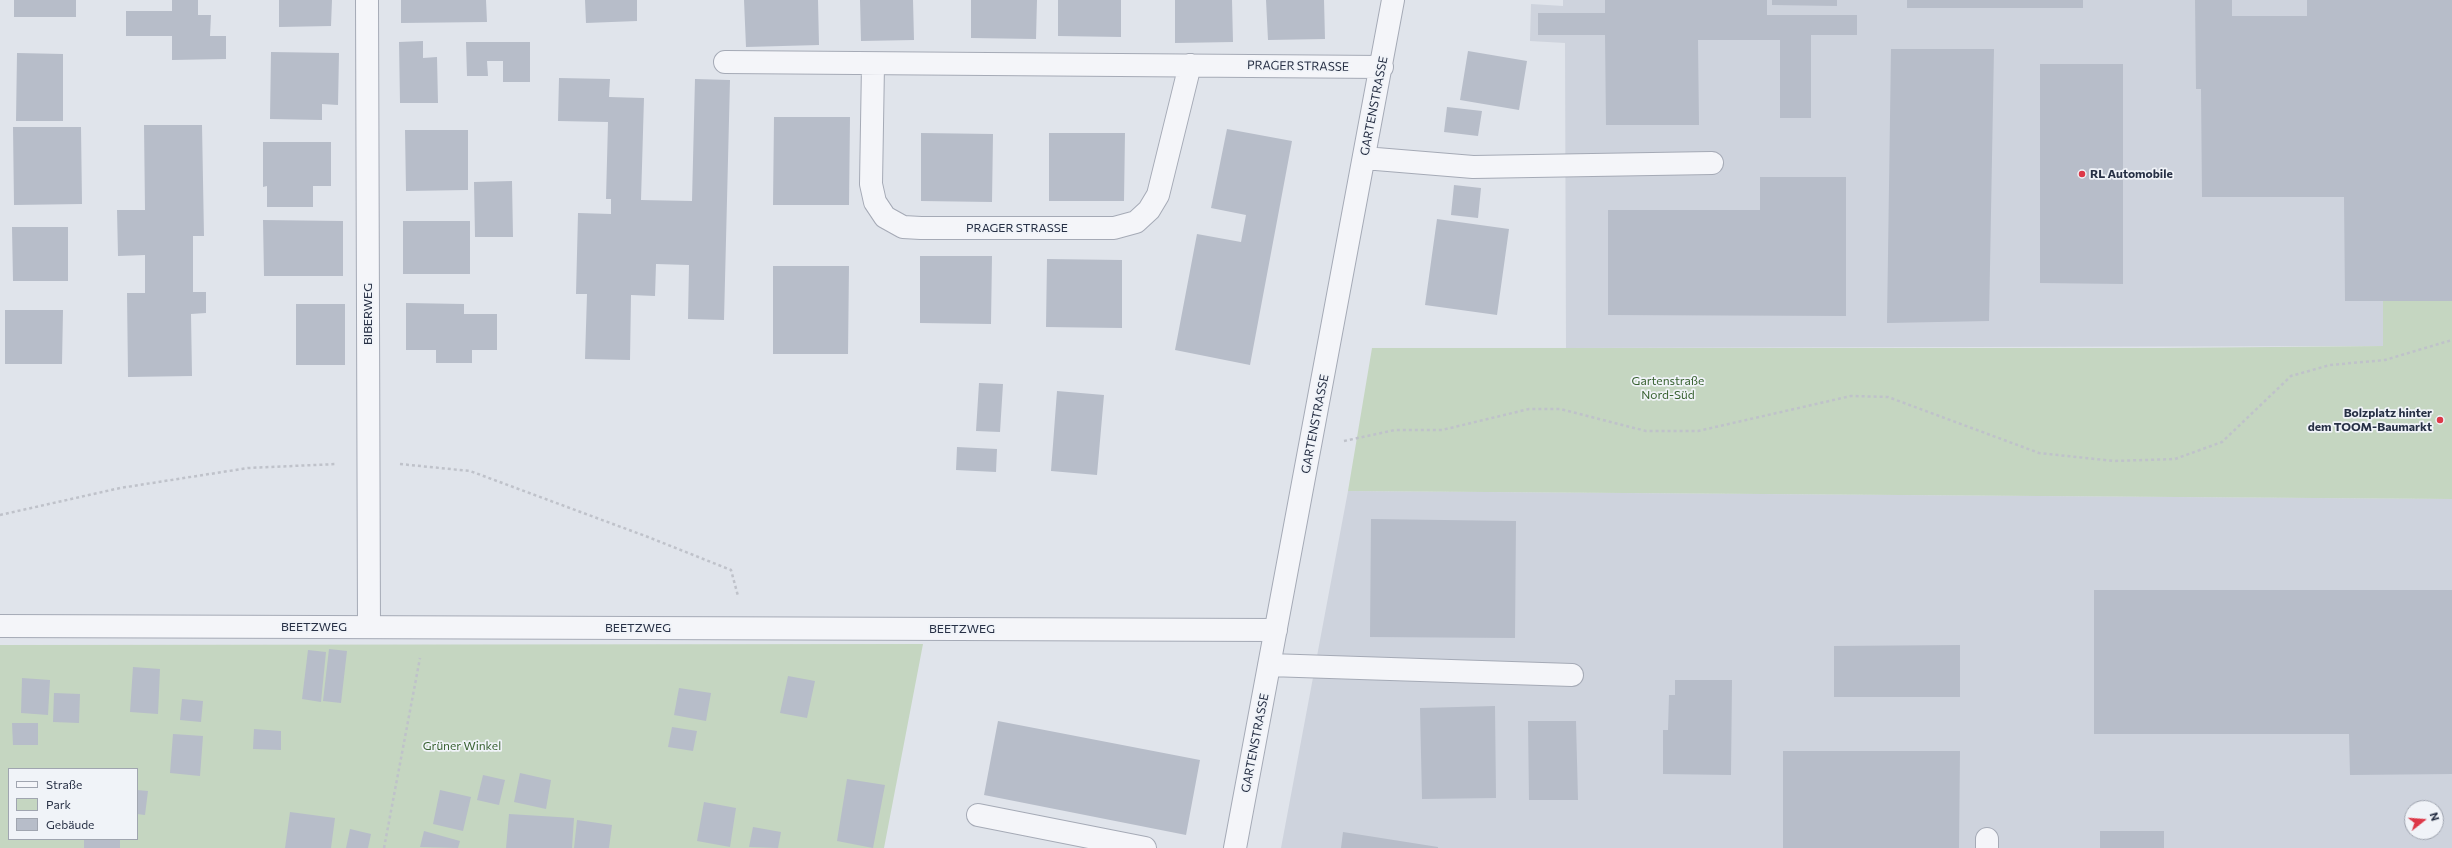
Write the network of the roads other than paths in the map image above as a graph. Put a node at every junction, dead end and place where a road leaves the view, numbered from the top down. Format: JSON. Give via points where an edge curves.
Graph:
{"nodes":[{"id":1,"x":367,"y":0,"type":"edge"},
{"id":2,"x":1393,"y":0,"type":"edge"},
{"id":3,"x":725,"y":62,"type":"dead end"},
{"id":4,"x":873,"y":65,"type":"junction"},
{"id":5,"x":1190,"y":65,"type":"junction"},
{"id":6,"x":1382,"y":67,"type":"junction"},
{"id":7,"x":1364,"y":158,"type":"junction"},
{"id":8,"x":1712,"y":163,"type":"dead end"},
{"id":9,"x":0,"y":626,"type":"edge"},
{"id":10,"x":368,"y":627,"type":"junction"},
{"id":11,"x":1276,"y":630,"type":"junction"},
{"id":12,"x":1269,"y":665,"type":"junction"},
{"id":13,"x":1572,"y":675,"type":"dead end"},
{"id":14,"x":978,"y":815,"type":"dead end"},
{"id":15,"x":1145,"y":848,"type":"edge"},
{"id":16,"x":1235,"y":848,"type":"edge"}],
"edges":[{"from":1,"to":10,"type":"street","name":"BIBERWEG"},
{"from":2,"to":6,"type":"street","name":"GARTENSTRASSE"},
{"from":3,"to":4,"type":"street","name":"PRAGER STRASSE"},
{"from":4,"to":5,"type":"street","name":"PRAGER STRASSE"},
{"from":4,"to":5,"type":"street","name":"PRAGER STRASSE","via":[[871,184],[875,202],[885,217],[903,227],[920,228],[1114,228],[1136,222],[1149,210],[1158,195]]},
{"from":5,"to":6,"type":"street","name":"PRAGER STRASSE"},
{"from":6,"to":7,"type":"street","name":"GARTENSTRASSE"},
{"from":7,"to":8,"type":"street","via":[[1473,167]]},
{"from":7,"to":11,"type":"street","name":"GARTENSTRASSE"},
{"from":9,"to":10,"type":"street","name":"BEETZWEG"},
{"from":10,"to":11,"type":"street","name":"BEETZWEG"},
{"from":11,"to":12,"type":"street","name":"GARTENSTRASSE"},
{"from":12,"to":13,"type":"street"},
{"from":12,"to":16,"type":"street","name":"GARTENSTRASSE"},
{"from":14,"to":15,"type":"street"}]}
